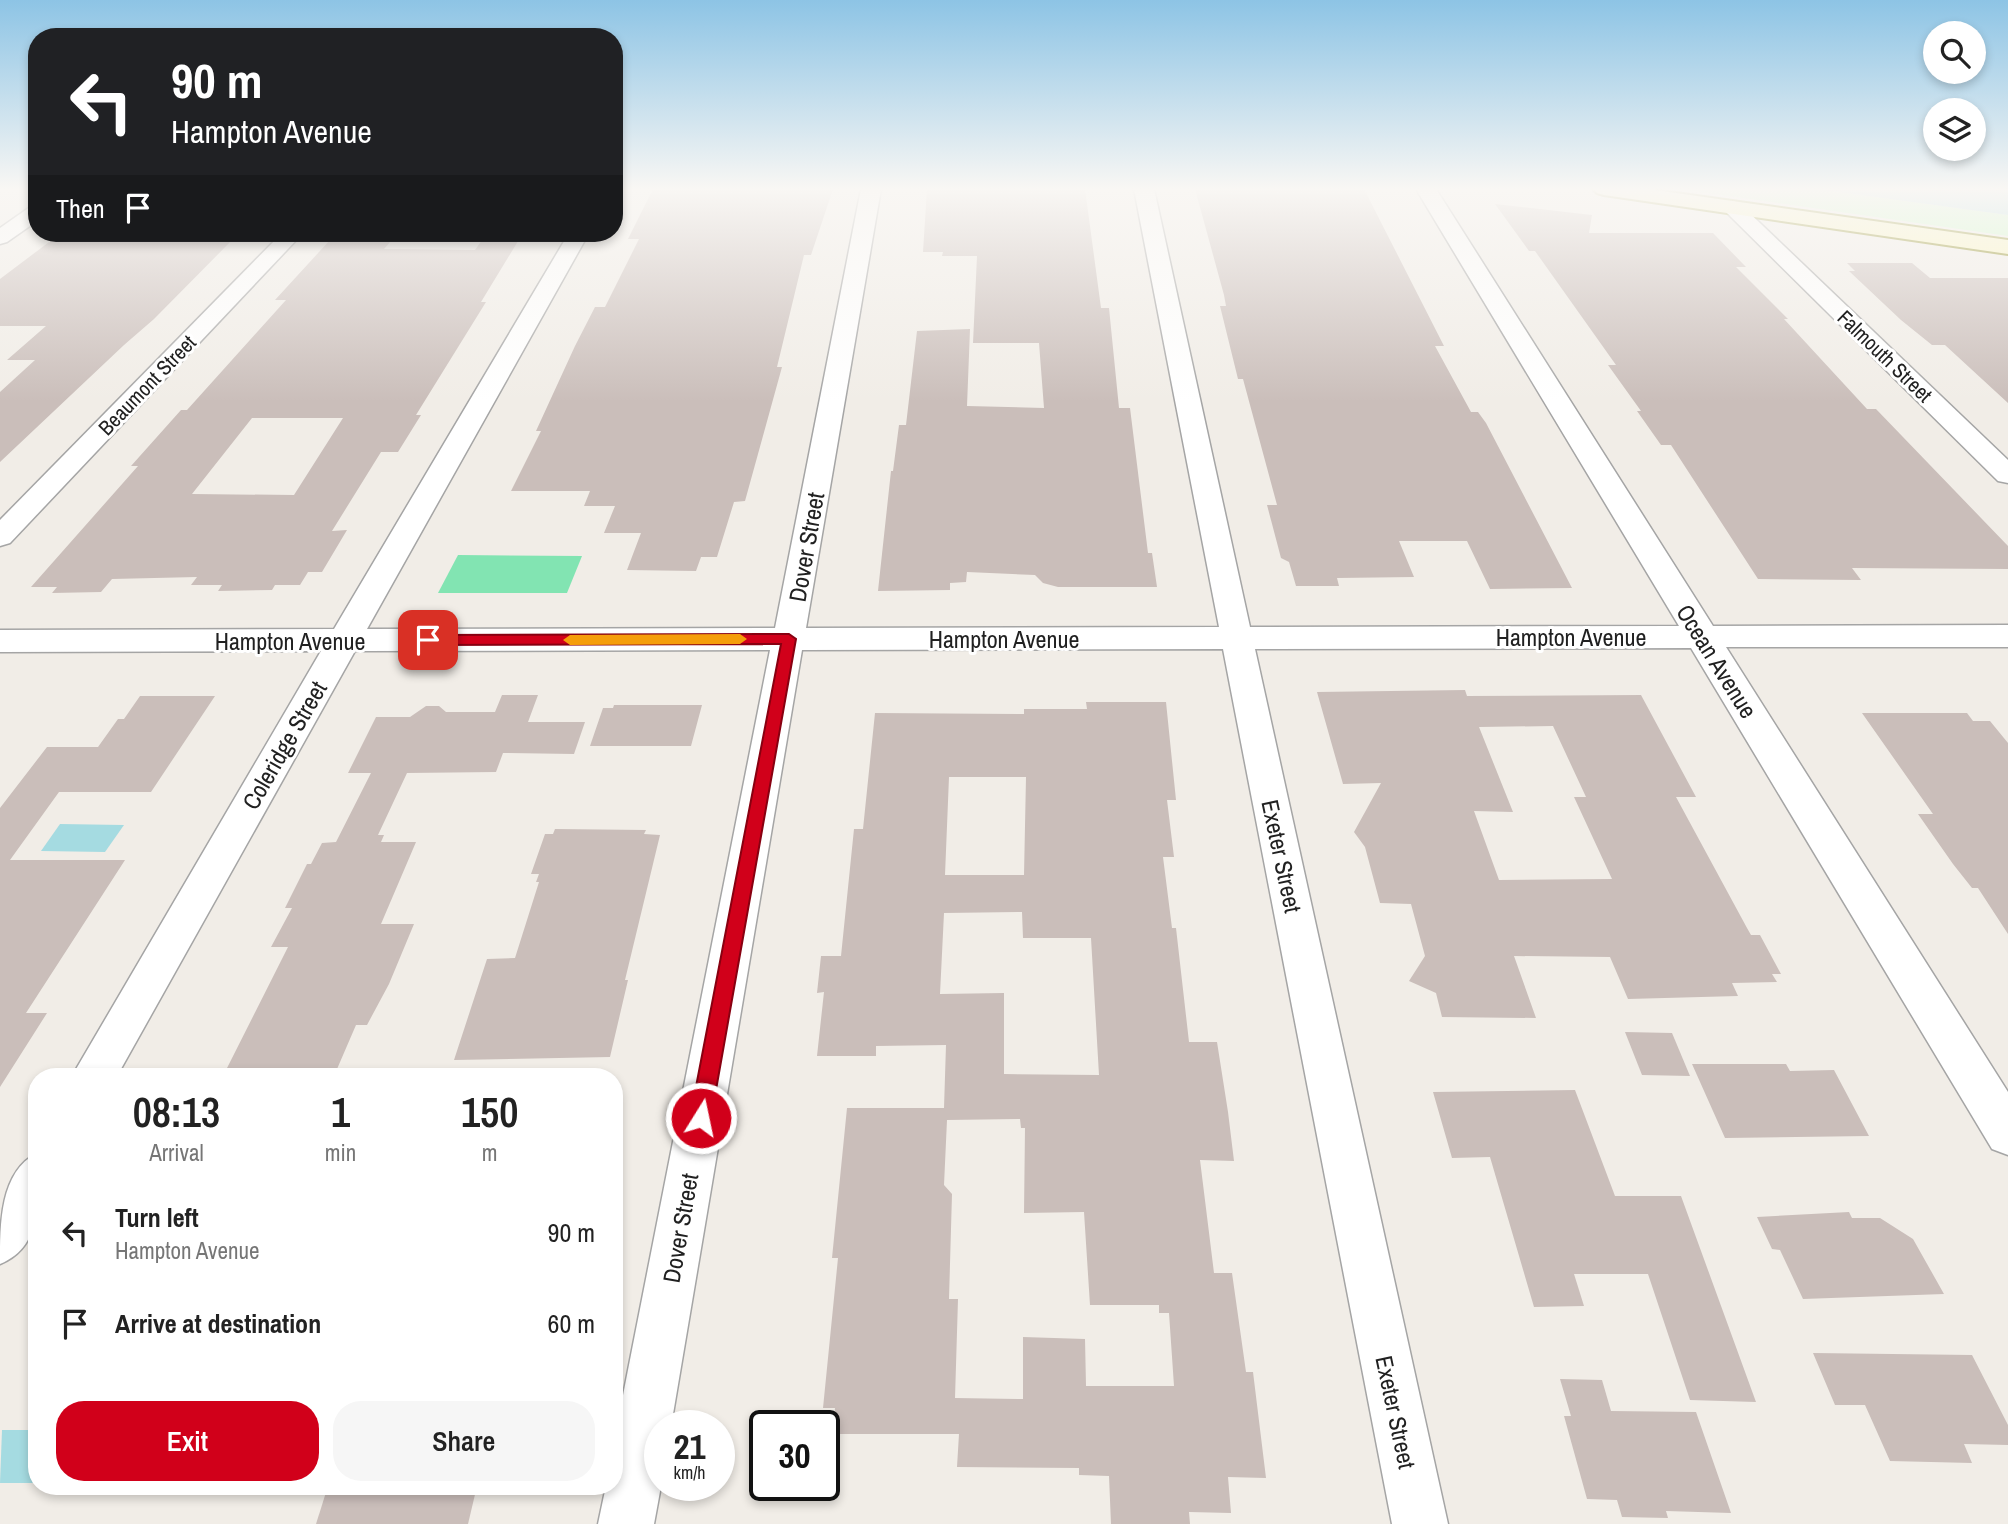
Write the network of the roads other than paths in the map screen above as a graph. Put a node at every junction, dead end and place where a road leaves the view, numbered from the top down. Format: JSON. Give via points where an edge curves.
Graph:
{"nodes":[{"id":1,"x":267,"y":260,"type":"edge"},
{"id":2,"x":563,"y":260,"type":"edge"},
{"id":3,"x":858,"y":260,"type":"edge"},
{"id":4,"x":1159,"y":260,"type":"edge"},
{"id":5,"x":1470,"y":260,"type":"edge"},
{"id":6,"x":1787,"y":260,"type":"edge"},
{"id":7,"x":2008,"y":475,"type":"edge"},
{"id":8,"x":0,"y":537,"type":"edge"},
{"id":9,"x":1702,"y":636,"type":"junction"},
{"id":10,"x":2008,"y":636,"type":"edge"},
{"id":11,"x":1237,"y":638,"type":"junction"},
{"id":12,"x":789,"y":639,"type":"junction"},
{"id":13,"x":344,"y":641,"type":"junction"},
{"id":14,"x":0,"y":642,"type":"edge"},
{"id":15,"x":99,"y":1068,"type":"edge"},
{"id":16,"x":2008,"y":1133,"type":"edge"},
{"id":17,"x":28,"y":1192,"type":"edge"},
{"id":18,"x":0,"y":1240,"type":"edge"},
{"id":19,"x":626,"y":1524,"type":"edge"},
{"id":20,"x":1420,"y":1524,"type":"edge"}],
"edges":[{"from":1,"to":8,"type":"street","name":"Beaumont Street"},
{"from":2,"to":13,"type":"street","name":"Coleridge Street"},
{"from":3,"to":12,"type":"street","name":"Dover Street"},
{"from":4,"to":11,"type":"street","name":"Exeter Street"},
{"from":5,"to":9,"type":"street","name":"Ocean Avenue"},
{"from":6,"to":7,"type":"street","name":"Falmouth Street"},
{"from":9,"to":10,"type":"street","name":"Hampton Avenue"},
{"from":9,"to":11,"type":"street","name":"Hampton Avenue"},
{"from":9,"to":16,"type":"street","name":"Ocean Avenue"},
{"from":11,"to":12,"type":"street","name":"Hampton Avenue"},
{"from":11,"to":20,"type":"street","name":"Exeter Street"},
{"from":12,"to":13,"type":"street","name":"Hampton Avenue"},
{"from":12,"to":19,"type":"street","name":"Dover Street"},
{"from":13,"to":14,"type":"street","name":"Hampton Avenue"},
{"from":13,"to":15,"type":"street","name":"Coleridge Street"},
{"from":17,"to":18,"type":"street"}]}
